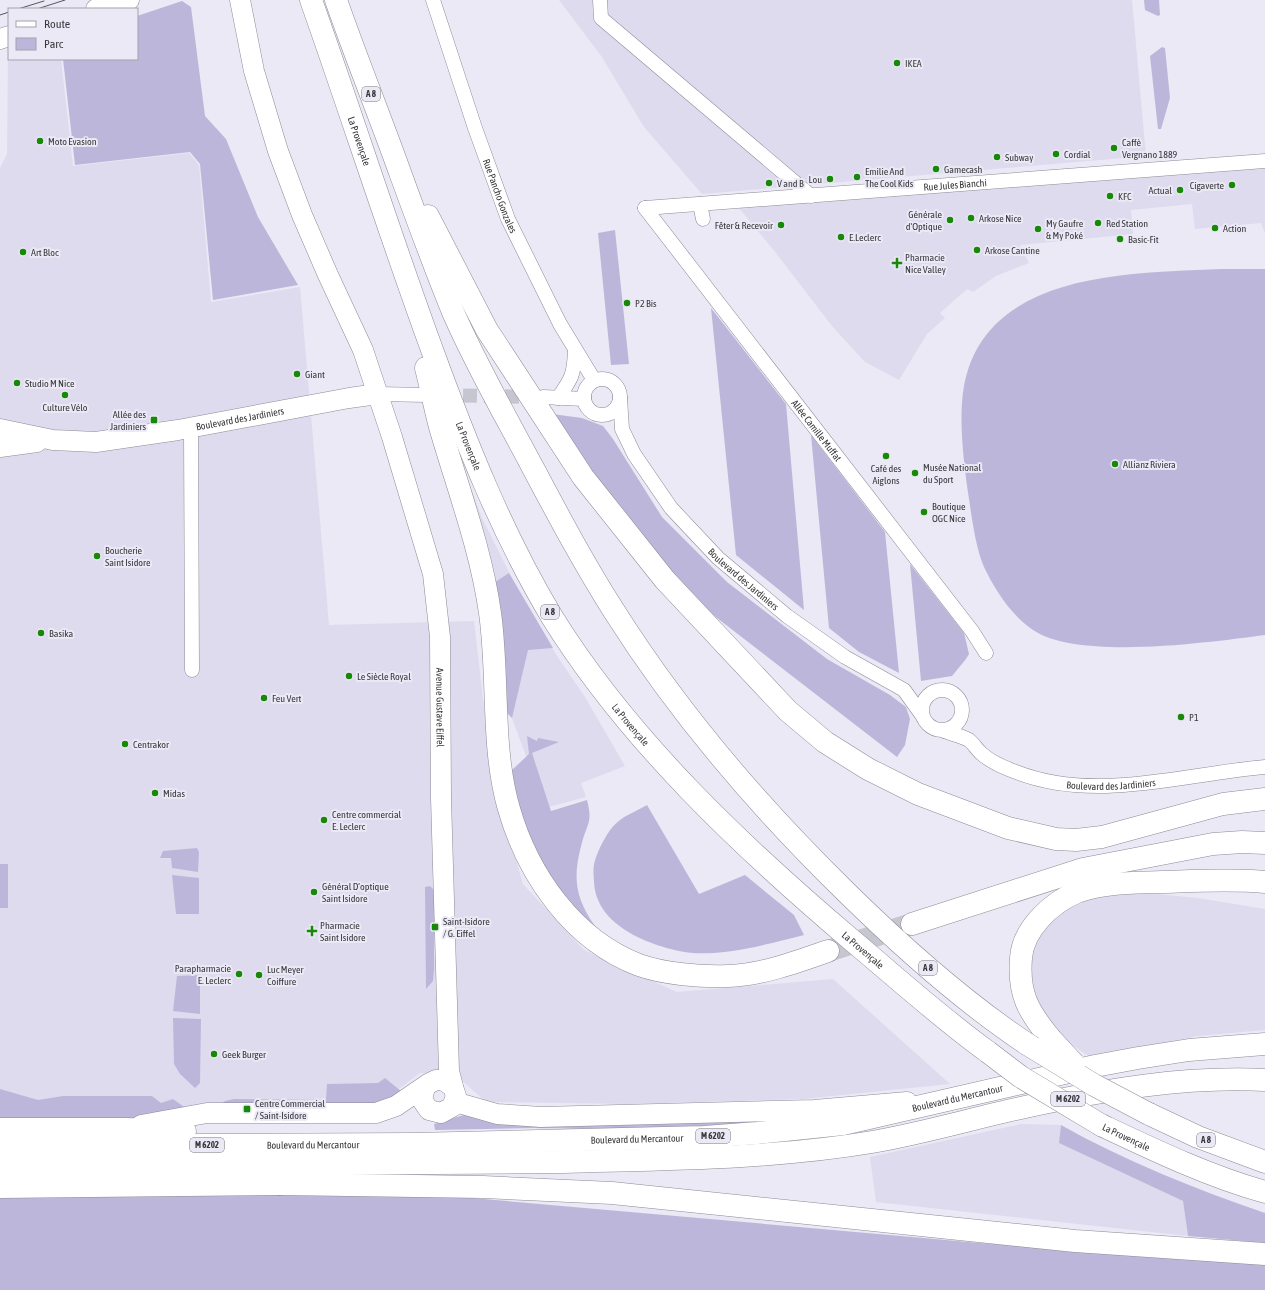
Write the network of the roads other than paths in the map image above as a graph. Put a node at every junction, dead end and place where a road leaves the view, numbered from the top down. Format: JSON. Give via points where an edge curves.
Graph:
{"nodes":[{"id":1,"x":129,"y":0,"type":"edge"},
{"id":2,"x":240,"y":0,"type":"edge"},
{"id":3,"x":311,"y":0,"type":"edge"},
{"id":4,"x":336,"y":0,"type":"edge"},
{"id":5,"x":433,"y":0,"type":"edge"},
{"id":6,"x":600,"y":0,"type":"edge"},
{"id":7,"x":100,"y":8,"type":"edge"},
{"id":8,"x":393,"y":154,"type":"junction"},
{"id":9,"x":1265,"y":161,"type":"edge"},
{"id":10,"x":811,"y":196,"type":"junction"},
{"id":11,"x":700,"y":204,"type":"junction"},
{"id":12,"x":645,"y":208,"type":"joint"},
{"id":13,"x":703,"y":219,"type":"dead end"},
{"id":14,"x":398,"y":259,"type":"junction"},
{"id":15,"x":575,"y":350,"type":"junction"},
{"id":16,"x":594,"y":380,"type":"junction"},
{"id":17,"x":378,"y":394,"type":"junction"},
{"id":18,"x":426,"y":394,"type":"tunnel mouth"},
{"id":19,"x":543,"y":397,"type":"tunnel mouth"},
{"id":20,"x":558,"y":398,"type":"junction"},
{"id":21,"x":620,"y":398,"type":"junction"},
{"id":22,"x":584,"y":399,"type":"junction"},
{"id":23,"x":600,"y":415,"type":"junction"},
{"id":24,"x":191,"y":428,"type":"junction"},
{"id":25,"x":0,"y":429,"type":"edge"},
{"id":26,"x":622,"y":429,"type":"junction"},
{"id":27,"x":53,"y":440,"type":"junction"},
{"id":28,"x":0,"y":447,"type":"edge"},
{"id":29,"x":986,"y":653,"type":"dead end"},
{"id":30,"x":192,"y":670,"type":"dead end"},
{"id":31,"x":941,"y":689,"type":"junction"},
{"id":32,"x":904,"y":690,"type":"junction"},
{"id":33,"x":962,"y":711,"type":"junction"},
{"id":34,"x":922,"y":715,"type":"junction"},
{"id":35,"x":944,"y":730,"type":"junction"},
{"id":36,"x":969,"y":740,"type":"junction"},
{"id":37,"x":1265,"y":767,"type":"edge"},
{"id":38,"x":1265,"y":799,"type":"edge"},
{"id":39,"x":1265,"y":843,"type":"edge"},
{"id":40,"x":1265,"y":882,"type":"edge"},
{"id":41,"x":912,"y":924,"type":"tunnel mouth"},
{"id":42,"x":828,"y":951,"type":"tunnel mouth"},
{"id":43,"x":1265,"y":1044,"type":"edge"},
{"id":44,"x":1265,"y":1080,"type":"edge"},
{"id":45,"x":1094,"y":1085,"type":"junction"},
{"id":46,"x":442,"y":1089,"type":"junction"},
{"id":47,"x":953,"y":1100,"type":"junction"},
{"id":48,"x":0,"y":1129,"type":"edge"},
{"id":49,"x":126,"y":1129,"type":"junction"},
{"id":50,"x":0,"y":1146,"type":"edge"},
{"id":51,"x":412,"y":1154,"type":"junction"},
{"id":52,"x":1265,"y":1162,"type":"edge"},
{"id":53,"x":0,"y":1166,"type":"edge"},
{"id":54,"x":280,"y":1184,"type":"junction"},
{"id":55,"x":4,"y":1186,"type":"edge"},
{"id":56,"x":1265,"y":1192,"type":"edge"},
{"id":57,"x":1265,"y":1254,"type":"edge"}],
"edges":[{"from":1,"to":7,"type":"street"},
{"from":2,"to":17,"type":"street","name":"Avenue Gustave Eiffel","via":[[254,71],[278,151],[302,215],[363,350]]},
{"from":3,"to":14,"type":"main road","name":"La Provençale","number":"A 8"},
{"from":4,"to":8,"type":"main road","number":"A 8"},
{"from":5,"to":15,"type":"street","name":"Rue Pancho Gonzales","via":[[508,219]]},
{"from":6,"to":10,"type":"street","via":[[601,18]]},
{"from":8,"to":38,"type":"main road","via":[[437,232],[487,330],[583,477],[665,580],[788,711],[825,742],[868,769],[918,794],[1008,828],[1056,839],[1102,837],[1223,804]]},
{"from":8,"to":45,"type":"main road","number":"A 8","bridge":true,"via":[[454,313],[477,364],[585,564],[666,688],[735,775],[794,841],[906,950],[997,1024]]},
{"from":9,"to":10,"type":"street","name":"Rue Jules Bianchi"},
{"from":10,"to":11,"type":"street","name":"Rue Jules Bianchi"},
{"from":11,"to":12,"type":"street","name":"Rue Jules Bianchi"},
{"from":11,"to":13,"type":"street"},
{"from":12,"to":29,"type":"street","name":"Allée Camille Muffat","via":[[972,631]]},
{"from":14,"to":42,"type":"main road","via":[[440,426],[475,540],[483,575],[490,614],[499,754],[508,808],[525,855],[541,882],[572,920],[599,942],[626,959],[653,969],[729,976],[780,967]]},
{"from":14,"to":56,"type":"main road","name":"La Provençale","number":"A 8","bridge":true,"via":[[493,507],[525,569],[553,618],[616,708],[667,766],[780,878],[919,997],[1021,1077],[1101,1125],[1173,1158]]},
{"from":15,"to":16,"type":"street","name":"Rue Pancho Gonzales"},
{"from":15,"to":20,"type":"street","via":[[571,380]]},
{"from":16,"to":21,"type":"street","via":[[612,382],[617,386]]},
{"from":16,"to":22,"type":"street","via":[[585,390]]},
{"from":17,"to":18,"type":"street","name":"Boulevard des Jardiniers"},
{"from":17,"to":24,"type":"street","name":"Boulevard des Jardiniers"},
{"from":17,"to":46,"type":"street","name":"Avenue Gustave Eiffel","via":[[426,546],[437,599],[440,637],[447,1030]]},
{"from":19,"to":20,"type":"street"},
{"from":20,"to":22,"type":"street"},
{"from":21,"to":23,"type":"street","via":[[611,412]]},
{"from":21,"to":26,"type":"street","name":"Boulevard des Jardiniers"},
{"from":22,"to":23,"type":"street","via":[[589,410]]},
{"from":23,"to":26,"type":"street"},
{"from":24,"to":27,"type":"street","name":"Boulevard des Jardiniers","via":[[96,442]]},
{"from":24,"to":30,"type":"street"},
{"from":25,"to":27,"type":"street","name":"Boulevard des Jardiniers"},
{"from":26,"to":32,"type":"street","name":"Boulevard des Jardiniers","via":[[634,454],[671,508],[718,558],[787,616],[845,657]]},
{"from":27,"to":28,"type":"street","name":"Boulevard des Jardiniers"},
{"from":31,"to":32,"type":"street"},
{"from":31,"to":33,"type":"street","via":[[953,693],[958,698]]},
{"from":31,"to":34,"type":"street","via":[[925,698],[922,703]]},
{"from":32,"to":34,"type":"street","name":"Boulevard des Jardiniers"},
{"from":33,"to":35,"type":"street","via":[[958,722],[950,729]]},
{"from":33,"to":36,"type":"street"},
{"from":34,"to":35,"type":"street","via":[[928,725]]},
{"from":35,"to":36,"type":"street","name":"Boulevard des Jardiniers"},
{"from":36,"to":37,"type":"street","name":"Boulevard des Jardiniers","via":[[982,754],[1016,772],[1037,779],[1082,786],[1132,785],[1235,769]]},
{"from":39,"to":41,"type":"main road","via":[[1213,844],[1082,868]]},
{"from":40,"to":45,"type":"main road","bridge":true,"via":[[1198,880],[1136,882],[1094,887],[1058,902],[1043,914],[1030,931],[1021,950],[1023,998],[1032,1016]]},
{"from":43,"to":47,"type":"main road","name":"Boulevard du Mercantour","number":"M 6202","via":[[1189,1050],[1138,1058]]},
{"from":44,"to":51,"type":"main road","name":"Boulevard du Mercantour","number":"M 6202","via":[[1209,1079],[1126,1088],[873,1142],[784,1153],[653,1160]]},
{"from":45,"to":52,"type":"main road","number":"A 8","bridge":true,"via":[[1198,1137]]},
{"from":46,"to":47,"type":"street","via":[[497,1114],[541,1117],[814,1110]]},
{"from":46,"to":49,"type":"street","via":[[376,1113],[207,1113]]},
{"from":47,"to":51,"type":"main road","name":"Boulevard du Mercantour","number":"M 6202","via":[[843,1124],[758,1133]]},
{"from":48,"to":49,"type":"main road"},
{"from":49,"to":51,"type":"main road","via":[[235,1133]]},
{"from":50,"to":51,"type":"main road","name":"Boulevard du Mercantour","number":"M 6202"},
{"from":51,"to":53,"type":"main road","name":"Boulevard du Mercantour","number":"M 6202"},
{"from":51,"to":54,"type":"main road"},
{"from":54,"to":55,"type":"main road"},
{"from":54,"to":57,"type":"main road","via":[[483,1187],[612,1193],[1075,1241]]}]}
